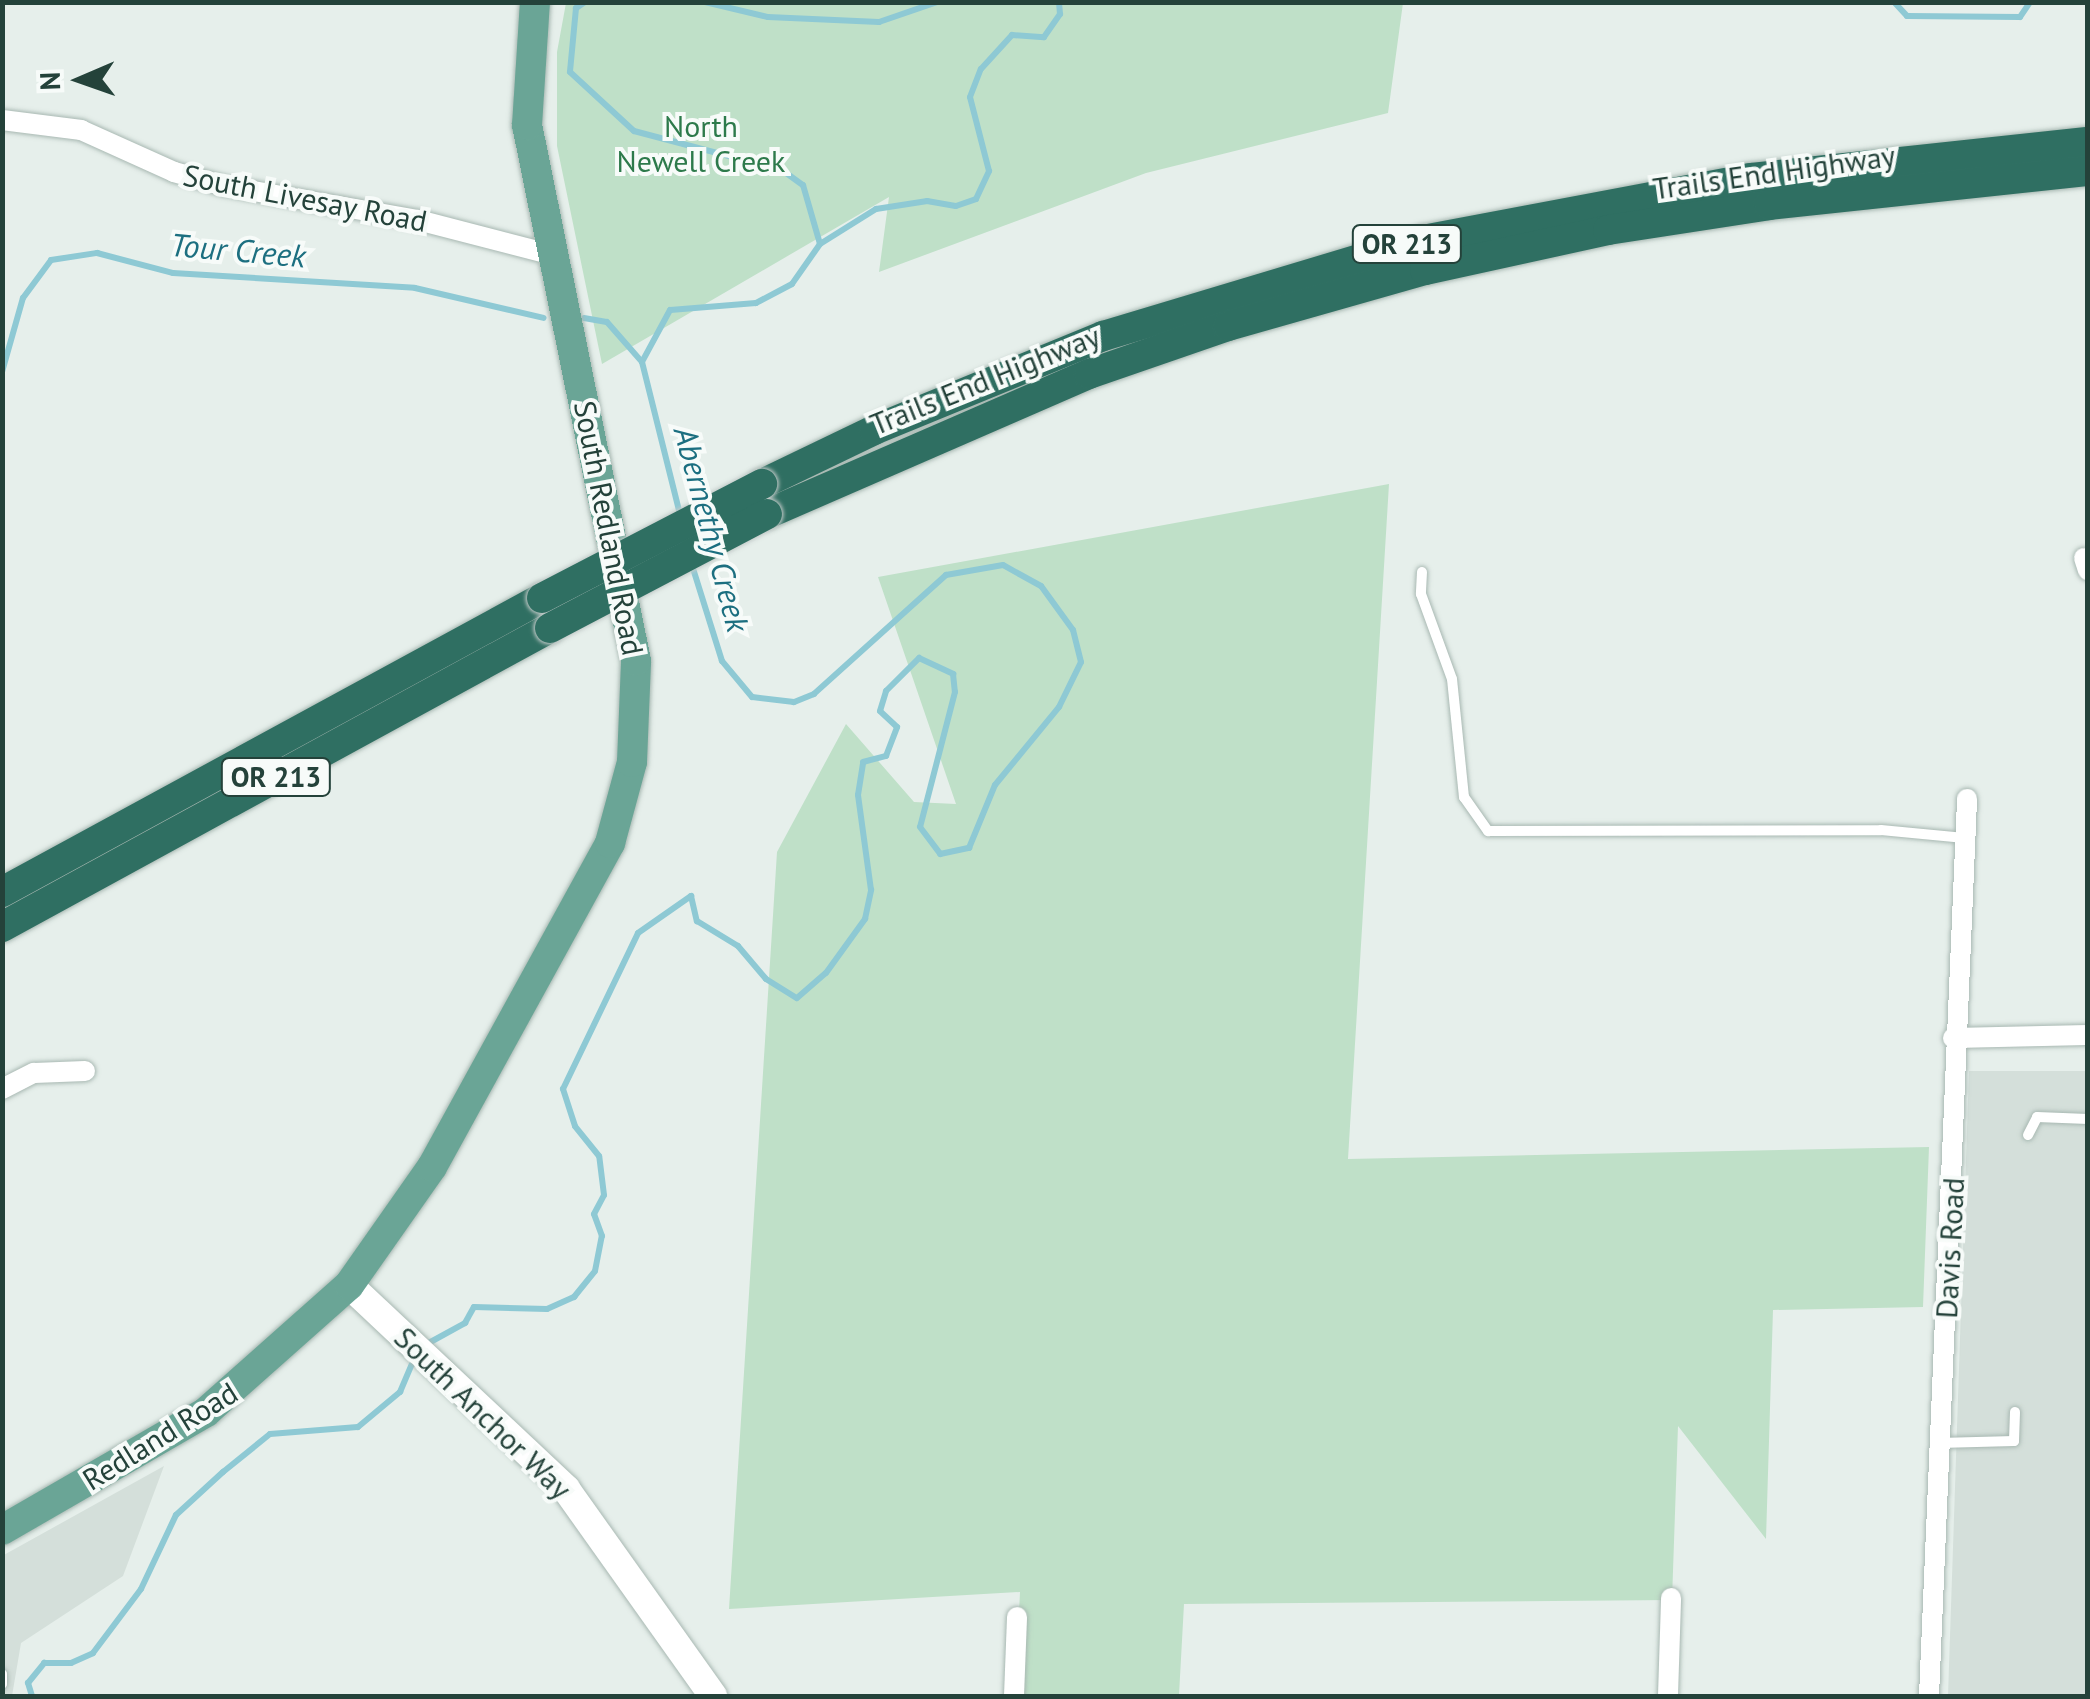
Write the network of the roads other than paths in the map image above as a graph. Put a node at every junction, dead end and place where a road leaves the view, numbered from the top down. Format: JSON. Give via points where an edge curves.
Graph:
{"nodes":[{"id":1,"x":535,"y":2,"type":"edge"},
{"id":2,"x":2,"y":120,"type":"edge"},
{"id":3,"x":2088,"y":142,"type":"edge"},
{"id":4,"x":2088,"y":171,"type":"edge"},
{"id":5,"x":553,"y":255,"type":"junction"},
{"id":6,"x":1422,"y":572,"type":"dead end"},
{"id":7,"x":546,"y":613,"type":"junction"},
{"id":8,"x":1966,"y":799,"type":"dead end"},
{"id":9,"x":1965,"y":838,"type":"junction"},
{"id":10,"x":2,"y":892,"type":"edge"},
{"id":11,"x":2,"y":926,"type":"edge"},
{"id":12,"x":2088,"y":1035,"type":"edge"},
{"id":13,"x":1953,"y":1038,"type":"junction"},
{"id":14,"x":85,"y":1071,"type":"dead end"},
{"id":15,"x":2,"y":1089,"type":"edge"},
{"id":16,"x":2088,"y":1119,"type":"edge"},
{"id":17,"x":2028,"y":1135,"type":"dead end"},
{"id":18,"x":349,"y":1285,"type":"junction"},
{"id":19,"x":2015,"y":1412,"type":"dead end"},
{"id":20,"x":1936,"y":1443,"type":"junction"},
{"id":21,"x":2,"y":1530,"type":"edge"},
{"id":22,"x":1671,"y":1598,"type":"dead end"},
{"id":23,"x":1017,"y":1617,"type":"dead end"},
{"id":24,"x":2,"y":1674,"type":"edge"},
{"id":25,"x":2,"y":1684,"type":"edge"},
{"id":26,"x":713,"y":1696,"type":"edge"},
{"id":27,"x":1014,"y":1696,"type":"edge"},
{"id":28,"x":1668,"y":1696,"type":"edge"},
{"id":29,"x":1929,"y":1696,"type":"edge"}],
"edges":[{"from":1,"to":5,"type":"main road","name":"South Redland Road","via":[[527,125]]},
{"from":2,"to":5,"type":"street","name":"South Livesay Road","via":[[81,130],[174,172],[225,186],[418,220]]},
{"from":3,"to":7,"type":"highway","name":"Trails End Highway","number":"OR 213","bridge":true,"via":[[1695,186],[1422,240],[1103,336],[762,484]]},
{"from":4,"to":7,"type":"highway","name":"Trails End Highway","number":"OR 213","bridge":true,"via":[[1769,205],[1608,230],[1425,270],[1228,326],[1089,374]]},
{"from":5,"to":18,"type":"main road","name":"South Redland Road","via":[[635,645],[638,698],[629,781],[610,843],[574,918],[416,1193]]},
{"from":6,"to":9,"type":"lane","via":[[1421,594],[1452,679],[1464,797],[1488,831],[1882,830]]},
{"from":7,"to":10,"type":"highway","name":"Trails End Highway","number":"OR 213"},
{"from":7,"to":11,"type":"highway","name":"Trails End Highway","number":"OR 213"},
{"from":8,"to":9,"type":"street","name":"Davis Road"},
{"from":9,"to":13,"type":"street","name":"Davis Road"},
{"from":12,"to":13,"type":"street"},
{"from":13,"to":20,"type":"street","name":"Davis Road","via":[[1952,1252]]},
{"from":14,"to":15,"type":"street","via":[[34,1073]]},
{"from":16,"to":17,"type":"lane","via":[[2038,1116]]},
{"from":18,"to":21,"type":"main road","name":"Redland Road","via":[[206,1412]]},
{"from":18,"to":26,"type":"street","name":"South Anchor Way","via":[[549,1472],[612,1546]]},
{"from":19,"to":20,"type":"lane","via":[[2014,1441]]},
{"from":20,"to":29,"type":"street","name":"Davis Road"},
{"from":22,"to":28,"type":"street"},
{"from":23,"to":27,"type":"street"},
{"from":24,"to":25,"type":"lane"}]}
